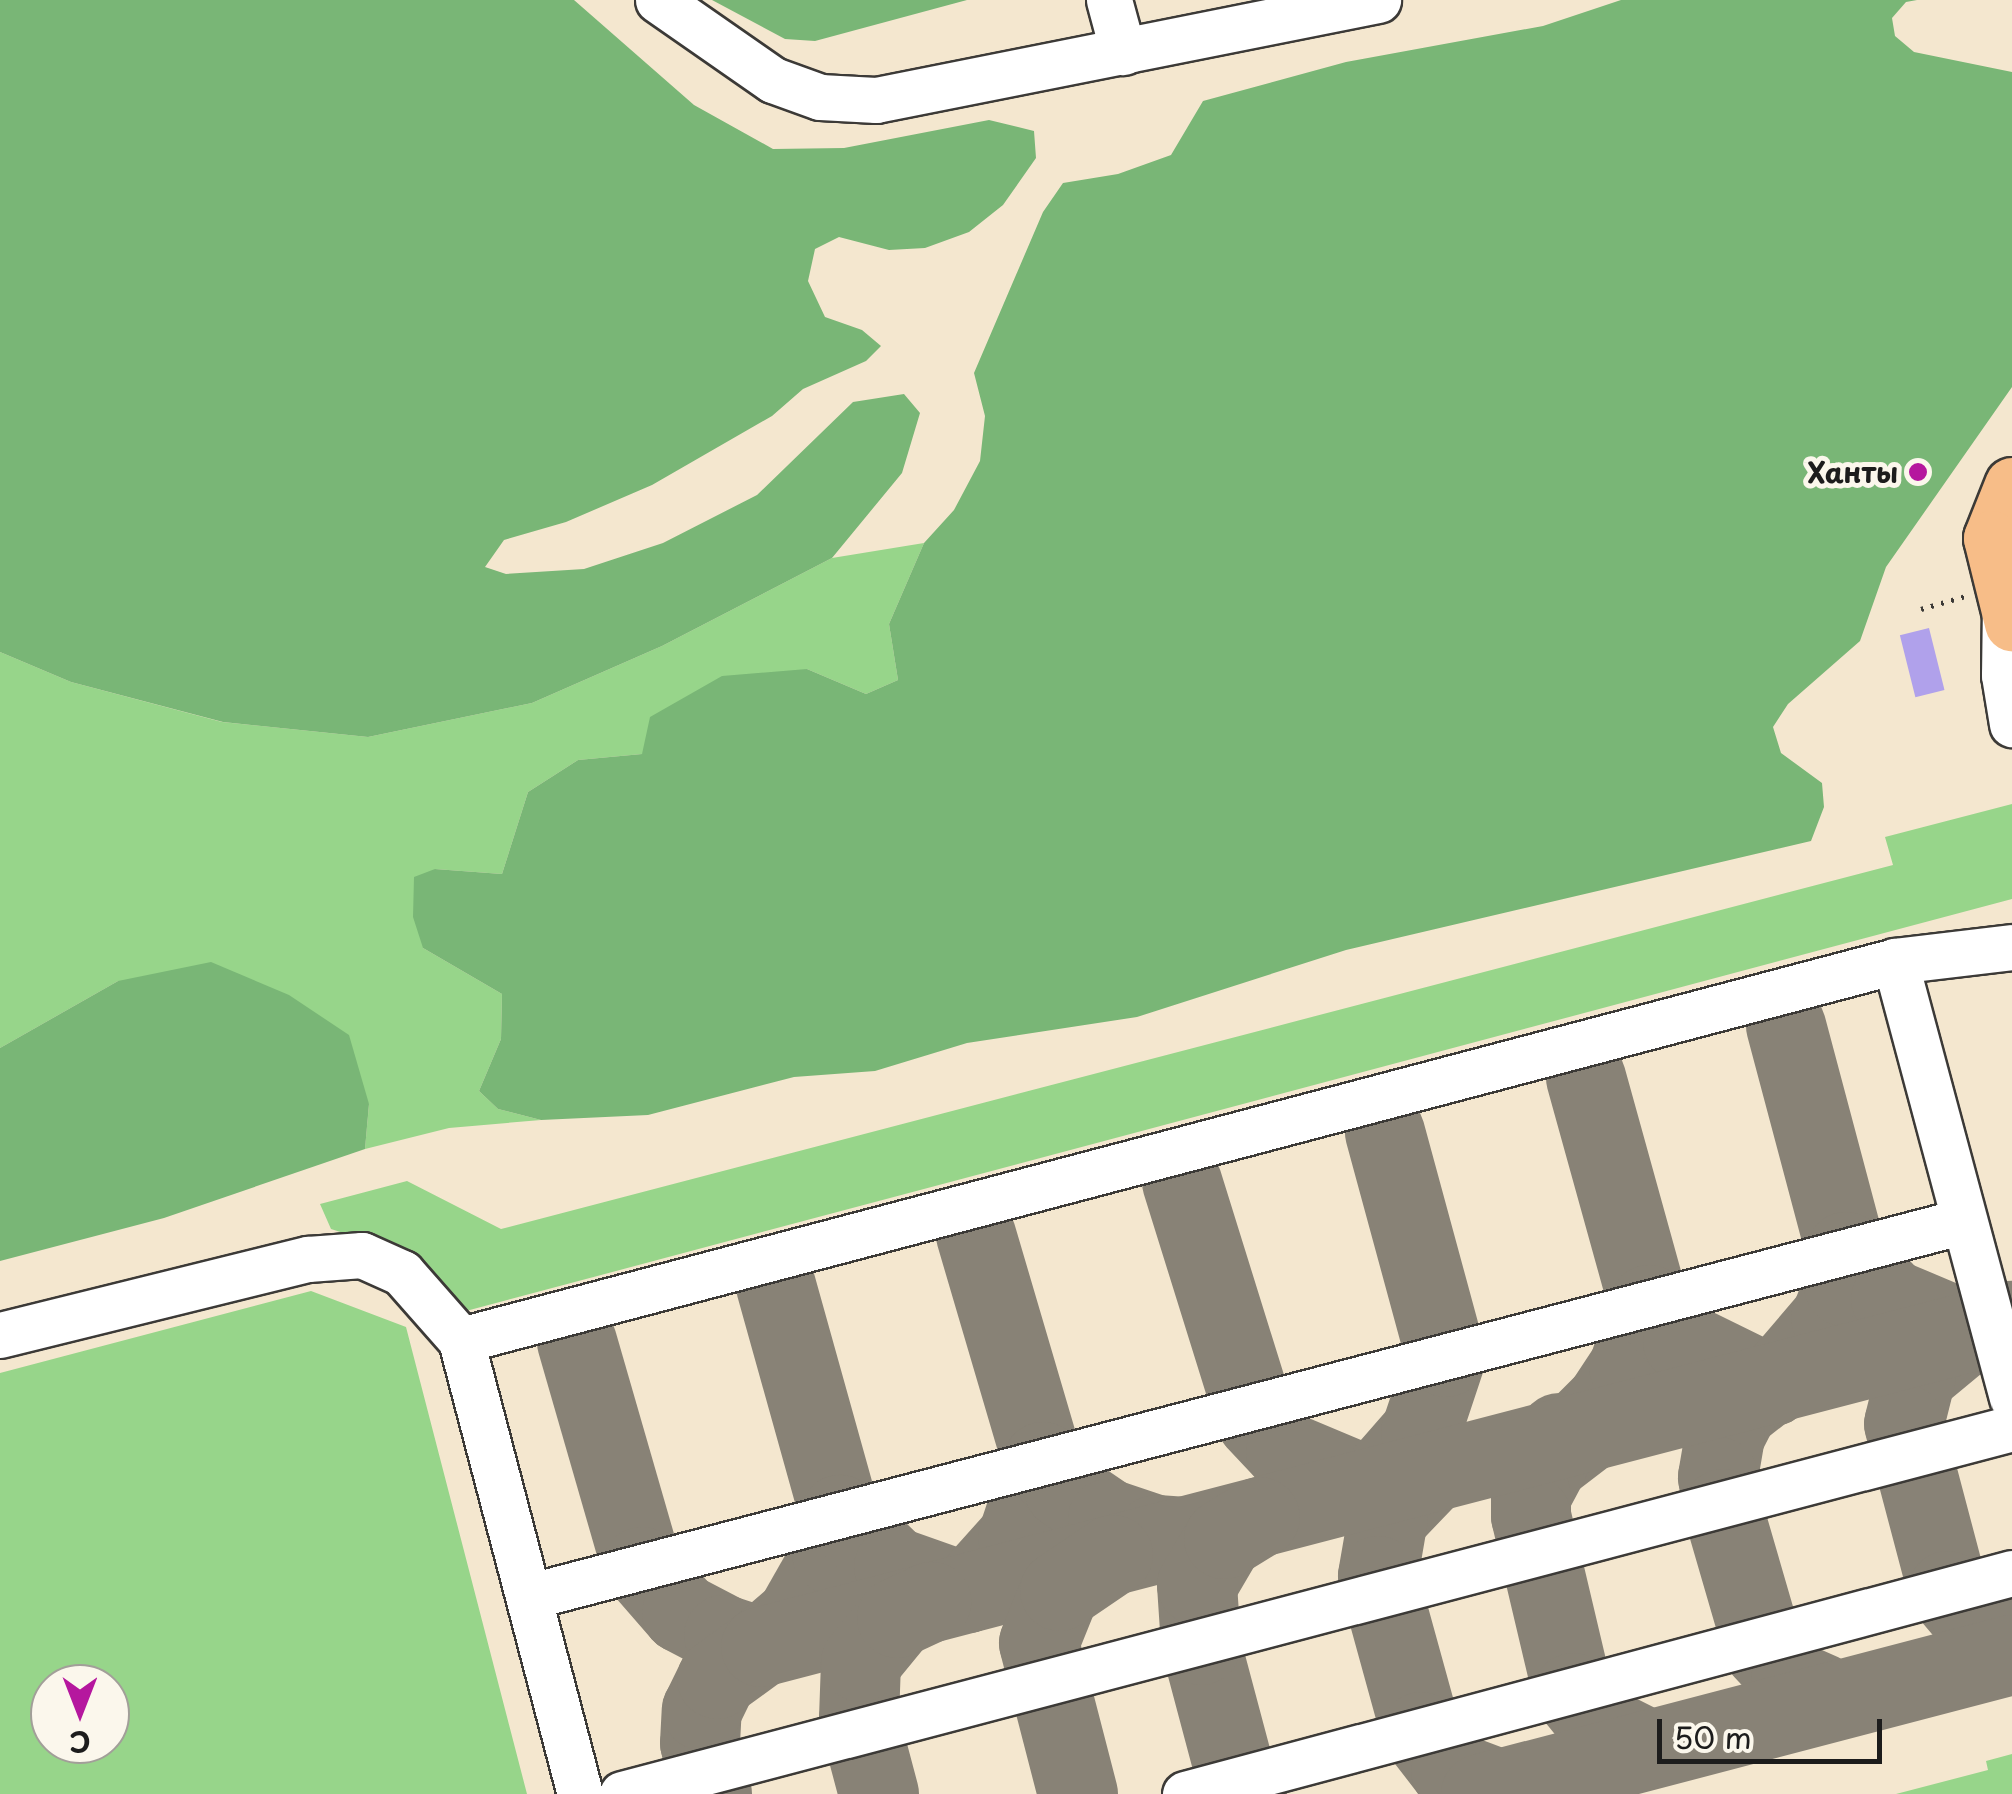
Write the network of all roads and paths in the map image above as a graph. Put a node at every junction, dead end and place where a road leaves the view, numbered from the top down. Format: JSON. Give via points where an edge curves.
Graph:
{"nodes":[{"id":1,"x":658,"y":0,"type":"edge"},
{"id":2,"x":1109,"y":0,"type":"edge"},
{"id":3,"x":1378,"y":0,"type":"edge"},
{"id":4,"x":1122,"y":52,"type":"junction"},
{"id":5,"x":2012,"y":486,"type":"edge"},
{"id":6,"x":2008,"y":638,"type":"edge"},
{"id":7,"x":2012,"y":724,"type":"edge"},
{"id":8,"x":2012,"y":948,"type":"edge"},
{"id":9,"x":1895,"y":961,"type":"junction"},
{"id":10,"x":1983,"y":1242,"type":"edge"},
{"id":11,"x":0,"y":1335,"type":"edge"},
{"id":12,"x":461,"y":1340,"type":"junction"},
{"id":13,"x":2012,"y":1398,"type":"edge"},
{"id":14,"x":2012,"y":1428,"type":"edge"},
{"id":15,"x":2012,"y":1573,"type":"edge"},
{"id":16,"x":531,"y":1596,"type":"junction"},
{"id":17,"x":580,"y":1794,"type":"edge"},
{"id":18,"x":622,"y":1794,"type":"edge"},
{"id":19,"x":1185,"y":1794,"type":"edge"}],
"edges":[{"from":1,"to":4,"type":"lane","via":[[724,51],[820,96],[876,100]]},
{"from":2,"to":4,"type":"lane"},
{"from":3,"to":4,"type":"lane"},
{"from":5,"to":6,"type":"main road","via":[[1991,538]]},
{"from":6,"to":7,"type":"lane"},
{"from":8,"to":9,"type":"lane"},
{"from":9,"to":10,"type":"lane"},
{"from":9,"to":12,"type":"lane"},
{"from":10,"to":13,"type":"lane"},
{"from":10,"to":16,"type":"lane"},
{"from":11,"to":12,"type":"lane","via":[[308,1259],[362,1255],[402,1273]]},
{"from":12,"to":16,"type":"lane"},
{"from":14,"to":18,"type":"lane"},
{"from":15,"to":19,"type":"lane"},
{"from":16,"to":17,"type":"lane"}]}
